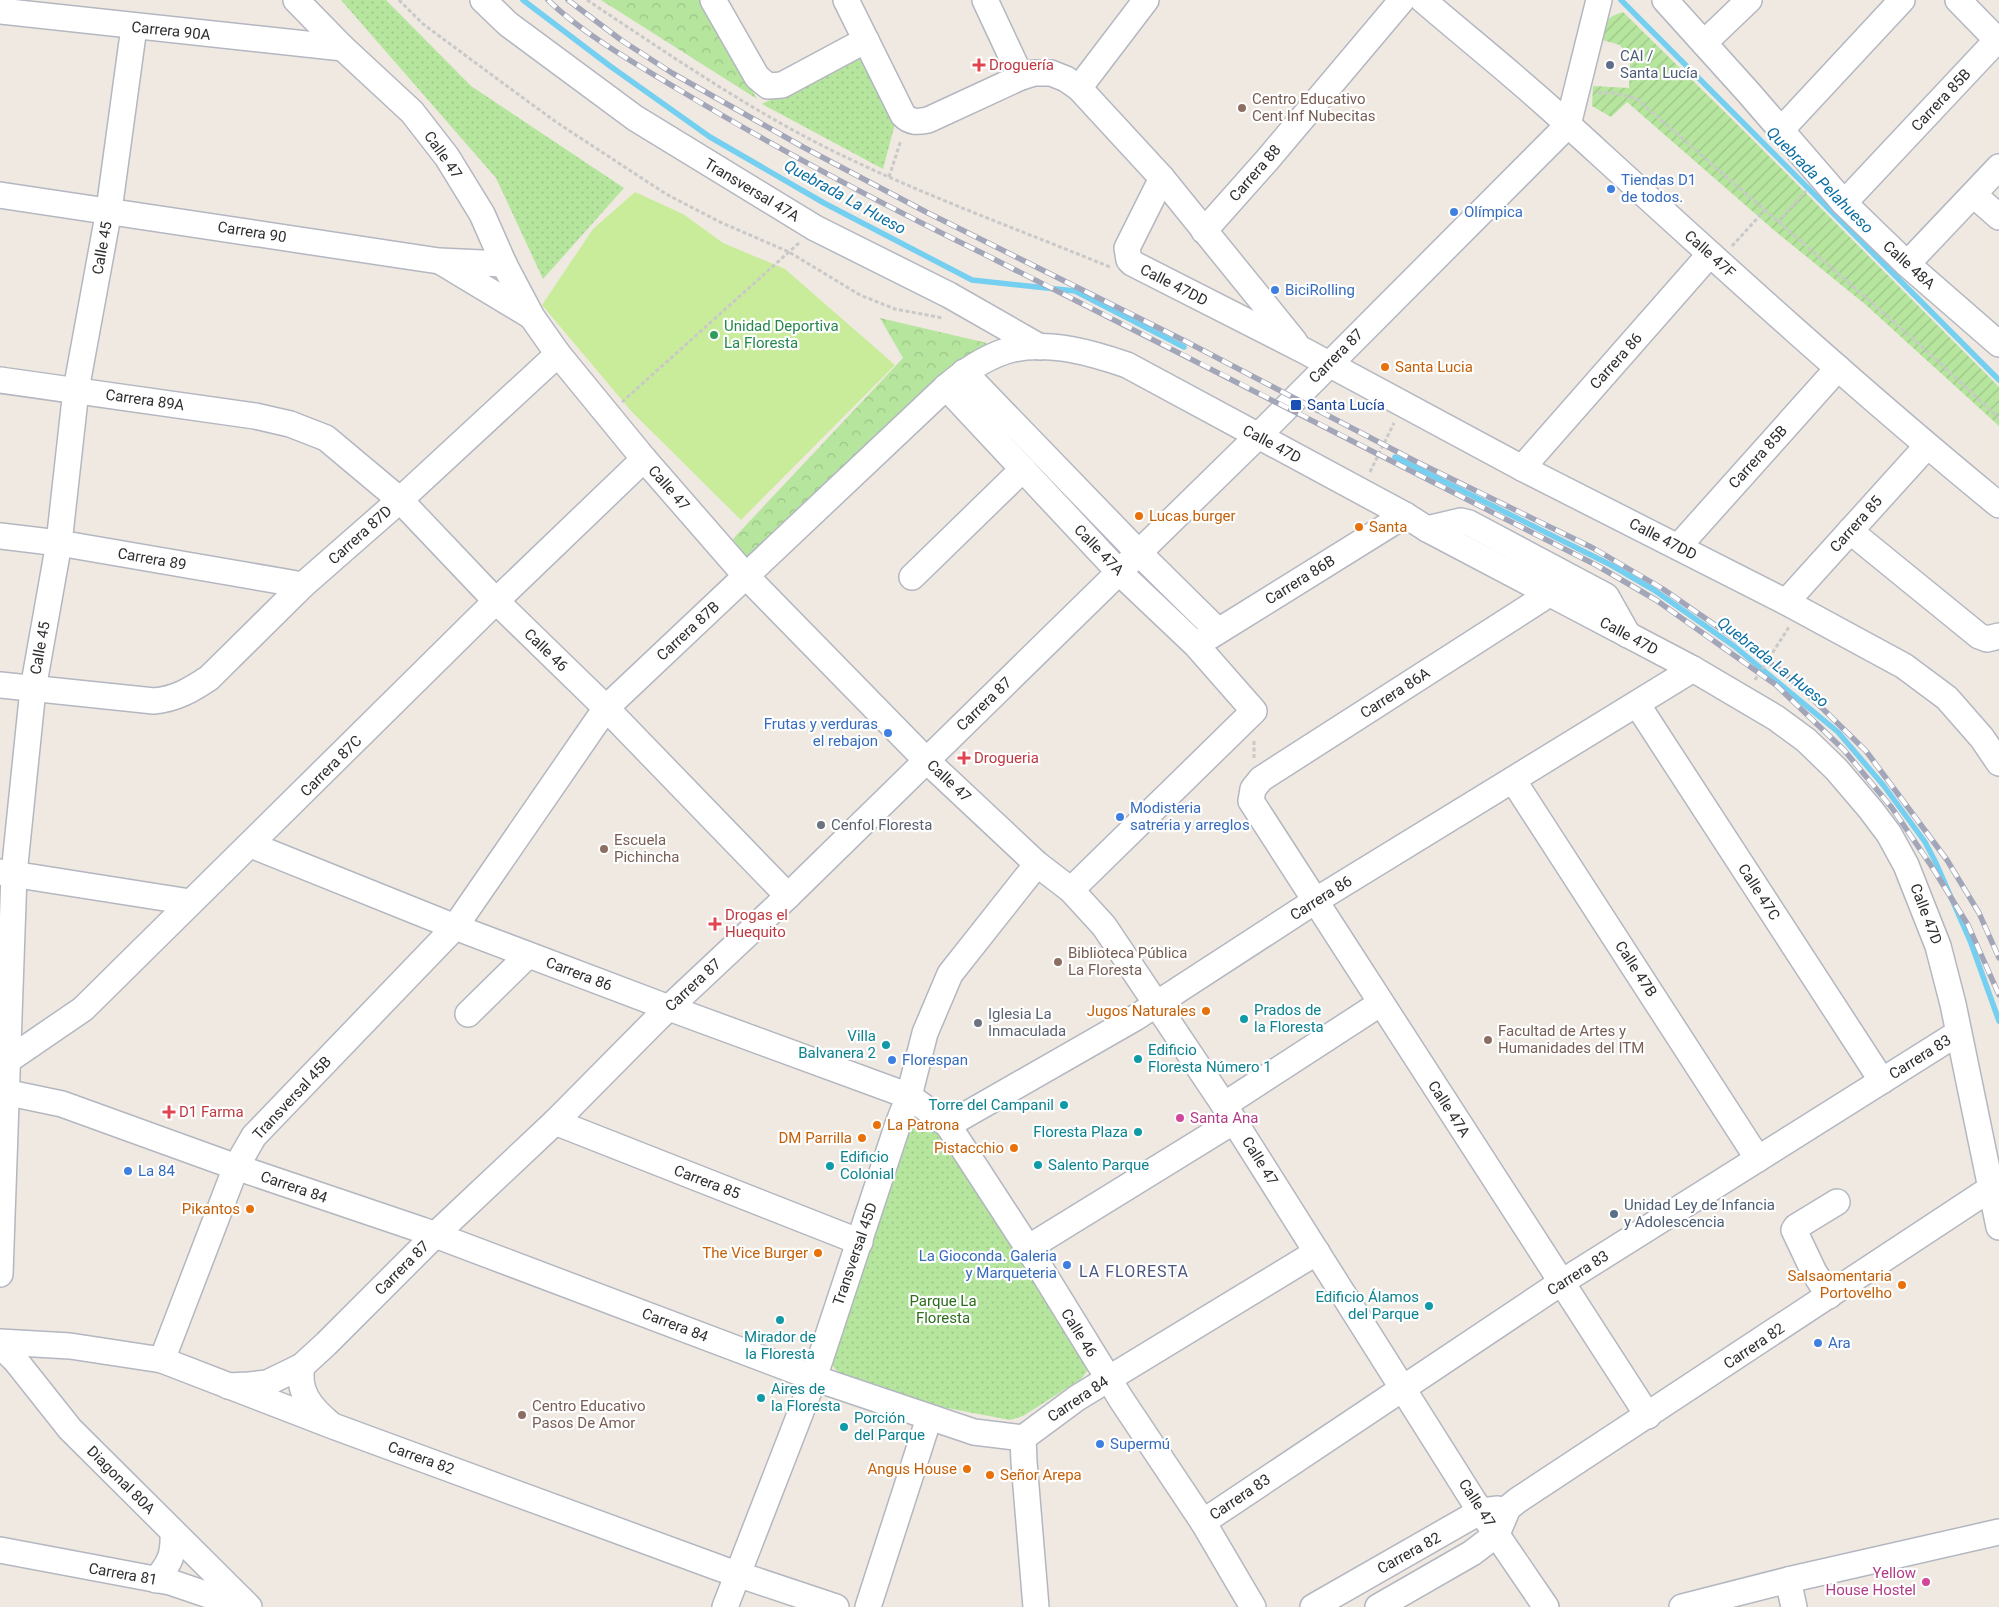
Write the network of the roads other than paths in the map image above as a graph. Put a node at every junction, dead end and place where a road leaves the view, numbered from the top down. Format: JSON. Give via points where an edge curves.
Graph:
{"nodes":[{"id":1,"x":296,"y":0,"type":"edge"},
{"id":2,"x":483,"y":0,"type":"edge"},
{"id":3,"x":713,"y":0,"type":"edge"},
{"id":4,"x":846,"y":0,"type":"edge"},
{"id":5,"x":985,"y":0,"type":"edge"},
{"id":6,"x":1146,"y":0,"type":"edge"},
{"id":7,"x":1402,"y":0,"type":"edge"},
{"id":8,"x":1423,"y":0,"type":"edge"},
{"id":9,"x":1598,"y":0,"type":"edge"},
{"id":10,"x":1665,"y":0,"type":"edge"},
{"id":11,"x":1748,"y":0,"type":"edge"},
{"id":12,"x":1902,"y":0,"type":"edge"},
{"id":13,"x":1958,"y":0,"type":"edge"},
{"id":14,"x":0,"y":11,"type":"edge"},
{"id":15,"x":134,"y":27,"type":"junction"},
{"id":16,"x":866,"y":40,"type":"junction"},
{"id":17,"x":1998,"y":41,"type":"edge"},
{"id":18,"x":1704,"y":43,"type":"junction"},
{"id":19,"x":342,"y":48,"type":"junction"},
{"id":20,"x":1021,"y":77,"type":"junction"},
{"id":21,"x":1079,"y":88,"type":"junction"},
{"id":22,"x":1568,"y":125,"type":"junction"},
{"id":23,"x":1781,"y":130,"type":"junction"},
{"id":24,"x":1999,"y":167,"type":"edge"},
{"id":25,"x":1162,"y":178,"type":"junction"},
{"id":26,"x":0,"y":195,"type":"edge"},
{"id":27,"x":1974,"y":195,"type":"junction"},
{"id":28,"x":1844,"y":203,"type":"junction"},
{"id":29,"x":109,"y":210,"type":"junction"},
{"id":30,"x":1999,"y":217,"type":"edge"},
{"id":31,"x":1204,"y":230,"type":"junction"},
{"id":32,"x":1714,"y":257,"type":"junction"},
{"id":33,"x":439,"y":260,"type":"junction"},
{"id":34,"x":504,"y":264,"type":"junction"},
{"id":35,"x":1907,"y":264,"type":"junction"},
{"id":36,"x":532,"y":317,"type":"junction"},
{"id":37,"x":1999,"y":344,"type":"edge"},
{"id":38,"x":1040,"y":347,"type":"junction"},
{"id":39,"x":1301,"y":350,"type":"junction"},
{"id":40,"x":558,"y":354,"type":"junction"},
{"id":41,"x":1327,"y":364,"type":"junction"},
{"id":42,"x":1838,"y":368,"type":"junction"},
{"id":43,"x":0,"y":380,"type":"edge"},
{"id":44,"x":955,"y":380,"type":"junction"},
{"id":45,"x":76,"y":390,"type":"junction"},
{"id":46,"x":290,"y":424,"type":"joint"},
{"id":47,"x":1258,"y":436,"type":"junction"},
{"id":48,"x":1927,"y":446,"type":"junction"},
{"id":49,"x":644,"y":459,"type":"junction"},
{"id":50,"x":1522,"y":468,"type":"junction"},
{"id":51,"x":1023,"y":469,"type":"junction"},
{"id":52,"x":400,"y":500,"type":"junction"},
{"id":53,"x":1999,"y":505,"type":"edge"},
{"id":54,"x":1405,"y":515,"type":"junction"},
{"id":55,"x":1427,"y":529,"type":"junction"},
{"id":56,"x":1850,"y":531,"type":"junction"},
{"id":57,"x":0,"y":536,"type":"edge"},
{"id":58,"x":59,"y":543,"type":"junction"},
{"id":59,"x":1678,"y":547,"type":"junction"},
{"id":60,"x":1138,"y":552,"type":"junction"},
{"id":61,"x":1119,"y":572,"type":"junction"},
{"id":62,"x":746,"y":576,"type":"junction"},
{"id":63,"x":912,"y":576,"type":"dead end"},
{"id":64,"x":303,"y":585,"type":"junction"},
{"id":65,"x":1549,"y":594,"type":"junction"},
{"id":66,"x":496,"y":601,"type":"junction"},
{"id":67,"x":1786,"y":602,"type":"junction"},
{"id":68,"x":1218,"y":631,"type":"junction"},
{"id":69,"x":1628,"y":635,"type":"junction"},
{"id":70,"x":1993,"y":638,"type":"edge"},
{"id":71,"x":1196,"y":645,"type":"junction"},
{"id":72,"x":1693,"y":669,"type":"junction"},
{"id":73,"x":0,"y":685,"type":"edge"},
{"id":74,"x":32,"y":689,"type":"junction"},
{"id":75,"x":1637,"y":704,"type":"junction"},
{"id":76,"x":606,"y":708,"type":"junction"},
{"id":77,"x":926,"y":760,"type":"junction"},
{"id":78,"x":1999,"y":763,"type":"edge"},
{"id":79,"x":1513,"y":780,"type":"junction"},
{"id":80,"x":1252,"y":795,"type":"joint"},
{"id":81,"x":251,"y":845,"type":"junction"},
{"id":82,"x":1037,"y":864,"type":"junction"},
{"id":83,"x":7,"y":873,"type":"edge"},
{"id":84,"x":1071,"y":890,"type":"junction"},
{"id":85,"x":788,"y":896,"type":"junction"},
{"id":86,"x":1316,"y":901,"type":"junction"},
{"id":87,"x":190,"y":902,"type":"junction"},
{"id":88,"x":456,"y":927,"type":"junction"},
{"id":89,"x":528,"y":954,"type":"junction"},
{"id":90,"x":1381,"y":1003,"type":"junction"},
{"id":91,"x":1157,"y":1004,"type":"junction"},
{"id":92,"x":668,"y":1008,"type":"junction"},
{"id":93,"x":468,"y":1014,"type":"dead end"},
{"id":94,"x":1958,"y":1033,"type":"junction"},
{"id":95,"x":7,"y":1061,"type":"junction"},
{"id":96,"x":1882,"y":1081,"type":"junction"},
{"id":97,"x":3,"y":1091,"type":"edge"},
{"id":98,"x":909,"y":1096,"type":"junction"},
{"id":99,"x":1229,"y":1113,"type":"junction"},
{"id":100,"x":555,"y":1122,"type":"junction"},
{"id":101,"x":948,"y":1125,"type":"junction"},
{"id":102,"x":1758,"y":1159,"type":"junction"},
{"id":103,"x":236,"y":1167,"type":"junction"},
{"id":104,"x":1995,"y":1185,"type":"edge"},
{"id":105,"x":1837,"y":1202,"type":"dead end"},
{"id":106,"x":2,"y":1217,"type":"edge"},
{"id":107,"x":1999,"y":1227,"type":"edge"},
{"id":108,"x":435,"y":1235,"type":"junction"},
{"id":109,"x":860,"y":1242,"type":"junction"},
{"id":110,"x":1028,"y":1248,"type":"junction"},
{"id":111,"x":1317,"y":1252,"type":"junction"},
{"id":112,"x":0,"y":1274,"type":"edge"},
{"id":113,"x":1562,"y":1282,"type":"junction"},
{"id":114,"x":1829,"y":1296,"type":"junction"},
{"id":115,"x":0,"y":1344,"type":"edge"},
{"id":116,"x":162,"y":1360,"type":"junction"},
{"id":117,"x":302,"y":1366,"type":"junction"},
{"id":118,"x":814,"y":1378,"type":"junction"},
{"id":119,"x":1108,"y":1379,"type":"junction"},
{"id":120,"x":228,"y":1386,"type":"junction"},
{"id":121,"x":1403,"y":1387,"type":"junction"},
{"id":122,"x":1648,"y":1416,"type":"junction"},
{"id":123,"x":929,"y":1418,"type":"junction"},
{"id":124,"x":333,"y":1426,"type":"junction"},
{"id":125,"x":1023,"y":1438,"type":"junction"},
{"id":126,"x":1508,"y":1508,"type":"junction"},
{"id":127,"x":1481,"y":1511,"type":"junction"},
{"id":128,"x":1203,"y":1522,"type":"junction"},
{"id":129,"x":173,"y":1532,"type":"junction"},
{"id":130,"x":1999,"y":1532,"type":"edge"},
{"id":131,"x":1497,"y":1534,"type":"junction"},
{"id":132,"x":0,"y":1550,"type":"edge"},
{"id":133,"x":737,"y":1573,"type":"junction"},
{"id":134,"x":156,"y":1580,"type":"junction"},
{"id":135,"x":1788,"y":1580,"type":"junction"},
{"id":136,"x":244,"y":1607,"type":"edge"},
{"id":137,"x":250,"y":1607,"type":"edge"},
{"id":138,"x":725,"y":1607,"type":"edge"},
{"id":139,"x":836,"y":1607,"type":"edge"},
{"id":140,"x":868,"y":1607,"type":"edge"},
{"id":141,"x":1036,"y":1607,"type":"edge"},
{"id":142,"x":1253,"y":1607,"type":"edge"},
{"id":143,"x":1313,"y":1607,"type":"edge"},
{"id":144,"x":1378,"y":1607,"type":"edge"},
{"id":145,"x":1546,"y":1607,"type":"edge"},
{"id":146,"x":1682,"y":1607,"type":"edge"},
{"id":147,"x":1794,"y":1607,"type":"edge"}],
"edges":[{"from":1,"to":19,"type":"street","name":"Calle 47"},
{"from":2,"to":38,"type":"street","name":"Transversal 47A","via":[[508,24],[635,118],[815,228],[949,295]]},
{"from":3,"to":16,"type":"street","via":[[757,77],[768,86],[782,85]]},
{"from":4,"to":16,"type":"street"},
{"from":5,"to":20,"type":"street"},
{"from":6,"to":21,"type":"street"},
{"from":7,"to":31,"type":"street","name":"Carrera 88"},
{"from":8,"to":22,"type":"street","name":"Calle 47F"},
{"from":9,"to":22,"type":"street"},
{"from":10,"to":18,"type":"street","name":"Calle 48A"},
{"from":11,"to":18,"type":"street"},
{"from":12,"to":23,"type":"street"},
{"from":13,"to":17,"type":"street"},
{"from":14,"to":15,"type":"street","name":"Carrera 90A"},
{"from":15,"to":19,"type":"street","name":"Carrera 90A"},
{"from":15,"to":29,"type":"street","name":"Calle 45"},
{"from":16,"to":20,"type":"street","via":[[902,110],[914,122],[928,120]]},
{"from":17,"to":28,"type":"street","name":"Carrera 85B"},
{"from":18,"to":23,"type":"street","name":"Calle 48A"},
{"from":19,"to":34,"type":"street","name":"Calle 47","via":[[412,112],[447,156],[482,214]]},
{"from":20,"to":21,"type":"street","name":"Calle 47DD","via":[[1051,73]]},
{"from":21,"to":25,"type":"street","name":"Calle 47DD"},
{"from":22,"to":32,"type":"street","name":"Calle 47F"},
{"from":22,"to":41,"type":"street","name":"Carrera 87"},
{"from":23,"to":28,"type":"street","name":"Calle 48A"},
{"from":24,"to":27,"type":"street"},
{"from":25,"to":31,"type":"street","name":"Calle 47DD"},
{"from":25,"to":39,"type":"street","name":"Calle 47DD","via":[[1127,248],[1129,260]]},
{"from":26,"to":29,"type":"street","name":"Carrera 90"},
{"from":27,"to":30,"type":"street"},
{"from":27,"to":35,"type":"street"},
{"from":28,"to":35,"type":"street","name":"Calle 48A"},
{"from":29,"to":33,"type":"street","name":"Carrera 90"},
{"from":29,"to":45,"type":"street","name":"Calle 45"},
{"from":31,"to":39,"type":"street","name":"Calle 47DD"},
{"from":32,"to":42,"type":"street","name":"Calle 47F"},
{"from":32,"to":50,"type":"street","name":"Carrera 86"},
{"from":33,"to":34,"type":"street","name":"Carrera 90"},
{"from":33,"to":36,"type":"street"},
{"from":34,"to":36,"type":"street","name":"Calle 47"},
{"from":35,"to":37,"type":"street","name":"Calle 48A"},
{"from":36,"to":40,"type":"street","name":"Calle 47"},
{"from":38,"to":44,"type":"street","name":"Calle 47D","via":[[1000,353]]},
{"from":38,"to":47,"type":"street","name":"Calle 47D","via":[[1092,353],[1127,365]]},
{"from":39,"to":41,"type":"street","name":"Calle 47DD"},
{"from":40,"to":49,"type":"street","name":"Calle 47"},
{"from":40,"to":52,"type":"street","name":"Carrera 87D"},
{"from":41,"to":47,"type":"street","name":"Carrera 87"},
{"from":41,"to":50,"type":"street","name":"Calle 47DD"},
{"from":42,"to":48,"type":"street","name":"Calle 47F"},
{"from":42,"to":59,"type":"street","name":"Carrera 85B"},
{"from":43,"to":45,"type":"street","name":"Carrera 89A"},
{"from":44,"to":51,"type":"street","name":"Calle 47A"},
{"from":44,"to":60,"type":"street","name":"Calle 47A"},
{"from":44,"to":62,"type":"street","name":"Carrera 87B"},
{"from":45,"to":46,"type":"street","name":"Carrera 89A"},
{"from":45,"to":58,"type":"street","name":"Calle 45"},
{"from":46,"to":52,"type":"street","name":"Calle 46","via":[[326,438]]},
{"from":47,"to":54,"type":"street","name":"Calle 47D"},
{"from":47,"to":60,"type":"street","name":"Carrera 87"},
{"from":48,"to":53,"type":"street","name":"Calle 47F"},
{"from":48,"to":56,"type":"street","name":"Carrera 85"},
{"from":49,"to":62,"type":"street","name":"Calle 47"},
{"from":49,"to":66,"type":"street","name":"Carrera 87C"},
{"from":50,"to":59,"type":"street","name":"Calle 47DD"},
{"from":51,"to":61,"type":"street","name":"Calle 47A"},
{"from":51,"to":63,"type":"street"},
{"from":52,"to":64,"type":"street","name":"Carrera 87D"},
{"from":52,"to":66,"type":"street","name":"Calle 46"},
{"from":54,"to":55,"type":"street","name":"Calle 47D"},
{"from":54,"to":68,"type":"street","name":"Carrera 86B"},
{"from":55,"to":65,"type":"street","name":"Calle 47D"},
{"from":55,"to":69,"type":"street","via":[[1461,521],[1478,527],[1606,596]]},
{"from":56,"to":67,"type":"street","name":"Carrera 85"},
{"from":56,"to":70,"type":"street","via":[[1974,632]]},
{"from":57,"to":58,"type":"street","name":"Carrera 89"},
{"from":58,"to":64,"type":"street","name":"Carrera 89"},
{"from":58,"to":74,"type":"street","name":"Calle 45"},
{"from":59,"to":67,"type":"street","name":"Calle 47DD"},
{"from":60,"to":61,"type":"street","name":"Carrera 87"},
{"from":60,"to":68,"type":"street","name":"Calle 47A"},
{"from":61,"to":71,"type":"street","name":"Calle 47A"},
{"from":61,"to":77,"type":"street","name":"Carrera 87"},
{"from":62,"to":76,"type":"street","name":"Carrera 87B"},
{"from":62,"to":77,"type":"street","name":"Calle 47"},
{"from":64,"to":74,"type":"street","name":"Carrera 87D","via":[[209,678],[169,700]]},
{"from":65,"to":69,"type":"street","name":"Calle 47D"},
{"from":65,"to":80,"type":"street","name":"Carrera 86A","via":[[1261,779]]},
{"from":66,"to":76,"type":"street","name":"Calle 46"},
{"from":66,"to":81,"type":"street","name":"Carrera 87C"},
{"from":67,"to":78,"type":"street","name":"Calle 47DD","via":[[1926,681],[1965,717]]},
{"from":68,"to":71,"type":"street","name":"Carrera 86B"},
{"from":69,"to":72,"type":"street","name":"Calle 47D"},
{"from":71,"to":84,"type":"street","name":"Calle 47A","via":[[1254,711]]},
{"from":72,"to":75,"type":"street","name":"Carrera 86"},
{"from":72,"to":94,"type":"street","name":"Calle 47D","via":[[1776,718],[1806,740],[1836,768],[1871,810],[1906,865],[1922,901],[1938,946]]},
{"from":73,"to":74,"type":"street"},
{"from":74,"to":83,"type":"street","name":"Calle 45"},
{"from":75,"to":79,"type":"street","name":"Carrera 86"},
{"from":75,"to":96,"type":"street","name":"Calle 47C"},
{"from":76,"to":85,"type":"street","name":"Calle 46"},
{"from":76,"to":88,"type":"street","name":"Carrera 87B"},
{"from":77,"to":82,"type":"street","name":"Calle 47"},
{"from":77,"to":85,"type":"street","name":"Carrera 87"},
{"from":79,"to":86,"type":"street","name":"Carrera 86"},
{"from":79,"to":102,"type":"street","name":"Calle 47B"},
{"from":80,"to":86,"type":"street","name":"Calle 47A"},
{"from":81,"to":87,"type":"street","name":"Carrera 87C"},
{"from":81,"to":88,"type":"street","name":"Carrera 86"},
{"from":82,"to":84,"type":"street","name":"Calle 47"},
{"from":82,"to":98,"type":"street","name":"Transversal 45D","via":[[950,974],[925,1033]]},
{"from":83,"to":87,"type":"street"},
{"from":83,"to":95,"type":"street","name":"Calle 45"},
{"from":84,"to":91,"type":"street","name":"Calle 47","via":[[1104,926]]},
{"from":85,"to":92,"type":"street","name":"Carrera 87"},
{"from":86,"to":90,"type":"street","name":"Calle 47A"},
{"from":86,"to":91,"type":"street","name":"Carrera 86"},
{"from":87,"to":95,"type":"street","name":"Carrera 87C","via":[[84,1009]]},
{"from":88,"to":89,"type":"street","name":"Carrera 86"},
{"from":88,"to":103,"type":"street","name":"Transversal 45B","via":[[254,1136]]},
{"from":89,"to":92,"type":"street","name":"Carrera 86"},
{"from":89,"to":93,"type":"street"},
{"from":90,"to":99,"type":"street"},
{"from":90,"to":113,"type":"street","name":"Calle 47A"},
{"from":91,"to":99,"type":"street","name":"Calle 47"},
{"from":91,"to":101,"type":"street","name":"Carrera 86"},
{"from":92,"to":98,"type":"street","name":"Carrera 86"},
{"from":92,"to":100,"type":"street","name":"Carrera 87"},
{"from":94,"to":96,"type":"street","name":"Carrera 83"},
{"from":94,"to":104,"type":"street","name":"Calle 47D"},
{"from":95,"to":97,"type":"street","name":"Calle 45"},
{"from":96,"to":102,"type":"street","name":"Carrera 83"},
{"from":97,"to":103,"type":"street","name":"Carrera 84","via":[[62,1104]]},
{"from":97,"to":106,"type":"street","name":"Calle 45"},
{"from":98,"to":101,"type":"street","name":"Calle 46"},
{"from":98,"to":109,"type":"street","name":"Transversal 45D"},
{"from":99,"to":110,"type":"street"},
{"from":99,"to":111,"type":"street","name":"Calle 47"},
{"from":100,"to":108,"type":"street","name":"Carrera 87"},
{"from":100,"to":109,"type":"street","name":"Carrera 85"},
{"from":101,"to":110,"type":"street","name":"Calle 46"},
{"from":102,"to":113,"type":"street","name":"Carrera 83"},
{"from":103,"to":108,"type":"street","name":"Carrera 84"},
{"from":103,"to":116,"type":"street","name":"Transversal 45B"},
{"from":104,"to":107,"type":"street","name":"Calle 47D"},
{"from":104,"to":114,"type":"street","name":"Carrera 82"},
{"from":105,"to":114,"type":"street","via":[[1794,1230]]},
{"from":106,"to":112,"type":"street","name":"Calle 45"},
{"from":108,"to":117,"type":"street","name":"Carrera 87"},
{"from":108,"to":118,"type":"street","name":"Carrera 84"},
{"from":109,"to":118,"type":"street","name":"Transversal 45D"},
{"from":110,"to":119,"type":"street","name":"Calle 46"},
{"from":111,"to":119,"type":"street","name":"Carrera 84"},
{"from":111,"to":121,"type":"street","name":"Calle 47"},
{"from":113,"to":121,"type":"street","name":"Carrera 83"},
{"from":113,"to":122,"type":"street","name":"Calle 47A"},
{"from":114,"to":122,"type":"street","name":"Carrera 82"},
{"from":115,"to":116,"type":"street","name":"Carrera 82","via":[[70,1346]]},
{"from":115,"to":129,"type":"street","name":"Diagonal 80A","via":[[70,1430]]},
{"from":116,"to":120,"type":"street","name":"Carrera 82"},
{"from":117,"to":120,"type":"street","name":"Carrera 87","via":[[267,1383]]},
{"from":117,"to":124,"type":"street","via":[[299,1381],[308,1400]]},
{"from":118,"to":123,"type":"street","name":"Carrera 84"},
{"from":118,"to":133,"type":"street","name":"Transversal 45D"},
{"from":119,"to":125,"type":"street","name":"Carrera 84"},
{"from":119,"to":128,"type":"street","name":"Calle 46"},
{"from":120,"to":124,"type":"street","name":"Carrera 82"},
{"from":121,"to":127,"type":"street","name":"Calle 47"},
{"from":121,"to":128,"type":"street","name":"Carrera 83"},
{"from":122,"to":126,"type":"street","name":"Carrera 82"},
{"from":123,"to":125,"type":"street","name":"Carrera 84","via":[[974,1432]]},
{"from":123,"to":140,"type":"street"},
{"from":124,"to":133,"type":"street","name":"Carrera 82"},
{"from":125,"to":141,"type":"street"},
{"from":126,"to":127,"type":"street","name":"Carrera 82"},
{"from":126,"to":131,"type":"street","name":"Carrera 82"},
{"from":127,"to":131,"type":"street","name":"Calle 47"},
{"from":127,"to":143,"type":"street","name":"Carrera 82"},
{"from":128,"to":142,"type":"street","name":"Calle 46"},
{"from":129,"to":134,"type":"street","via":[[174,1550]]},
{"from":129,"to":137,"type":"street","name":"Diagonal 80A"},
{"from":130,"to":135,"type":"street"},
{"from":131,"to":144,"type":"street","name":"Carrera 82","via":[[1472,1553]]},
{"from":131,"to":145,"type":"street","name":"Calle 47"},
{"from":132,"to":134,"type":"street","name":"Carrera 81"},
{"from":133,"to":138,"type":"street","name":"Transversal 45D"},
{"from":133,"to":139,"type":"street","name":"Carrera 82"},
{"from":134,"to":136,"type":"street","name":"Carrera 81"},
{"from":135,"to":146,"type":"street"},
{"from":135,"to":147,"type":"street"}]}
